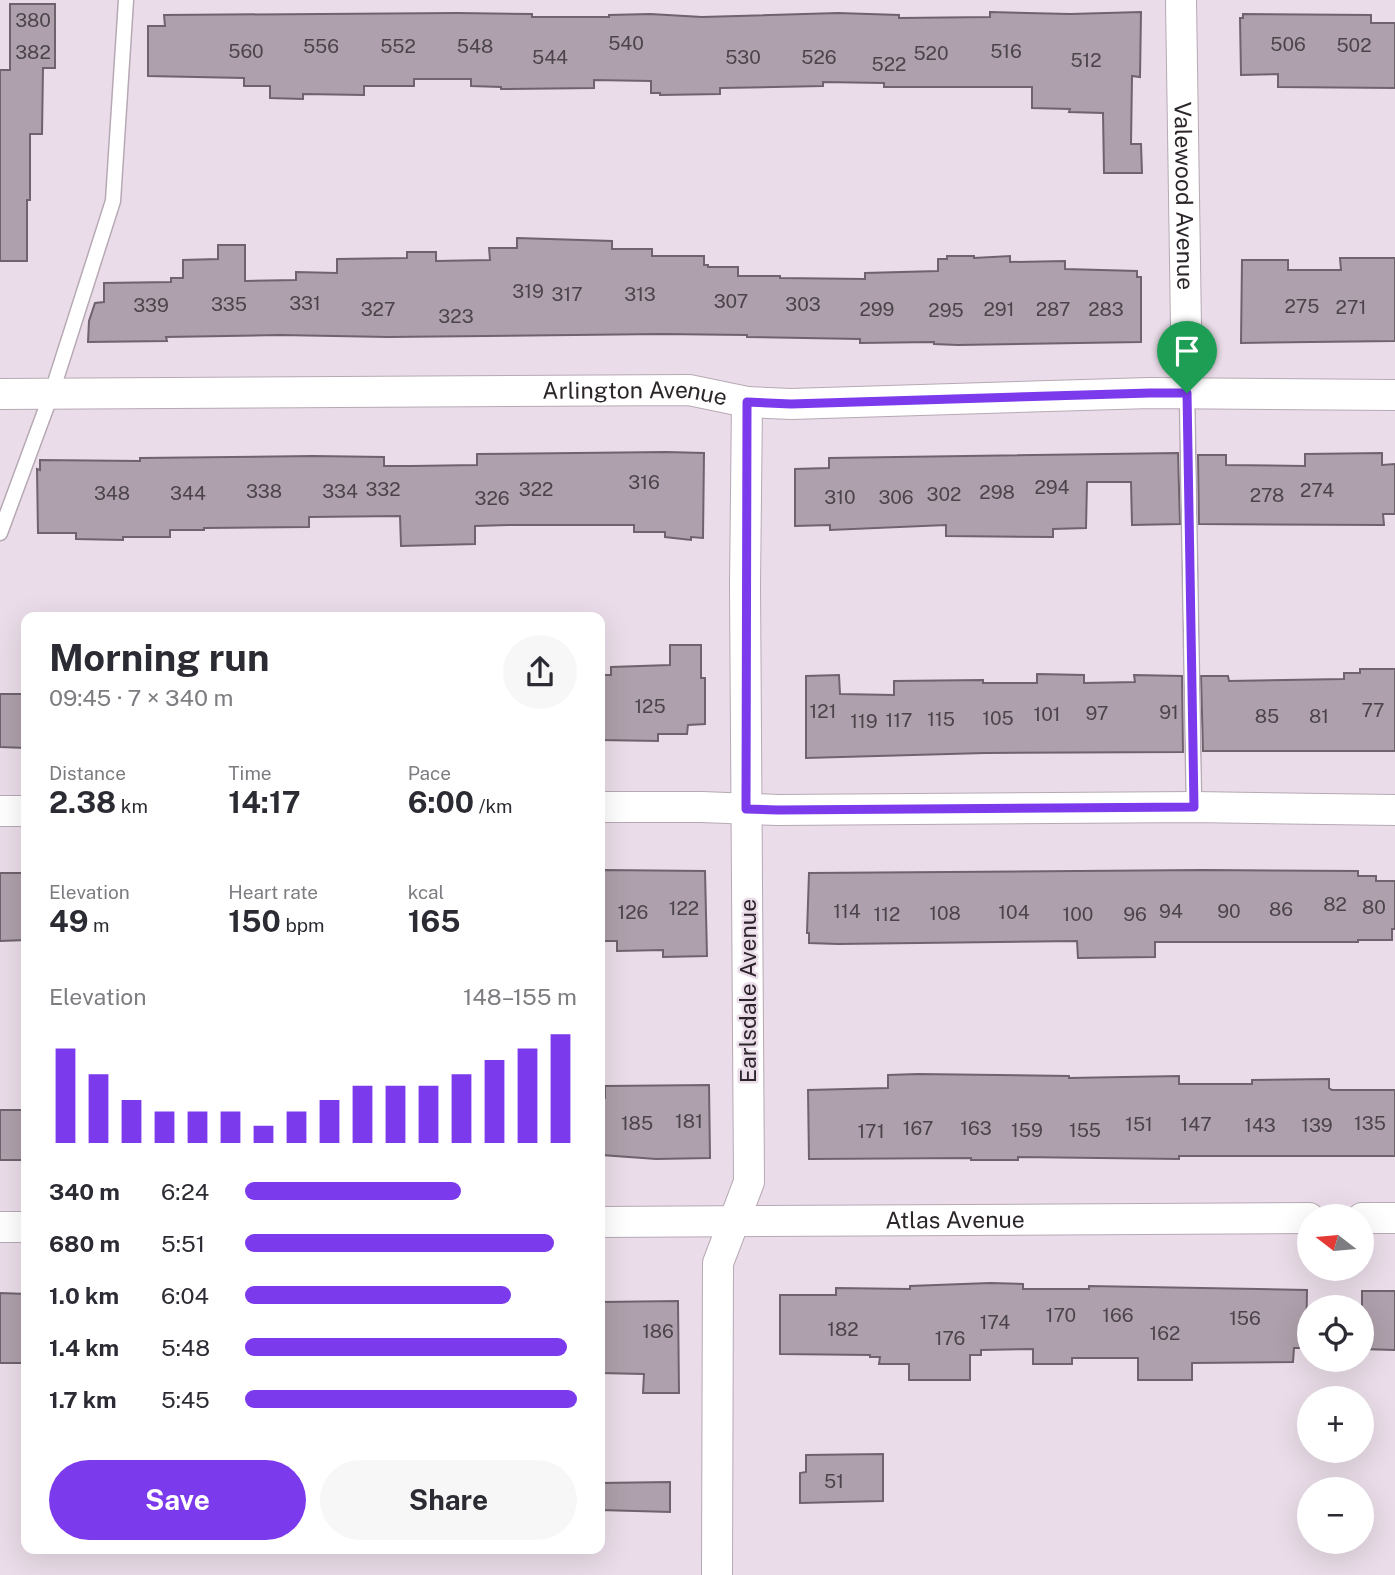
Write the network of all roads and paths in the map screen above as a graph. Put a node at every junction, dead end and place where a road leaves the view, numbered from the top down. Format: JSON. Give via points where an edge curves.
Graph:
{"nodes":[{"id":1,"x":126,"y":0,"type":"edge"},
{"id":2,"x":1181,"y":0,"type":"edge"},
{"id":3,"x":1187,"y":393,"type":"junction"},
{"id":4,"x":0,"y":394,"type":"edge"},
{"id":5,"x":51,"y":394,"type":"junction"},
{"id":6,"x":1395,"y":394,"type":"edge"},
{"id":7,"x":747,"y":402,"type":"junction"},
{"id":8,"x":0,"y":533,"type":"edge"},
{"id":9,"x":605,"y":807,"type":"edge"},
{"id":10,"x":1194,"y":807,"type":"junction"},
{"id":11,"x":746,"y":809,"type":"junction"},
{"id":12,"x":1395,"y":810,"type":"edge"},
{"id":13,"x":0,"y":811,"type":"edge"},
{"id":14,"x":21,"y":811,"type":"edge"},
{"id":15,"x":1297,"y":1218,"type":"edge"},
{"id":16,"x":1374,"y":1218,"type":"edge"},
{"id":17,"x":1395,"y":1218,"type":"edge"},
{"id":18,"x":734,"y":1221,"type":"junction"},
{"id":19,"x":605,"y":1222,"type":"edge"},
{"id":20,"x":0,"y":1227,"type":"edge"},
{"id":21,"x":21,"y":1227,"type":"edge"},
{"id":22,"x":717,"y":1575,"type":"edge"}],
"edges":[{"from":1,"to":5,"type":"lane","via":[[113,201]]},
{"from":2,"to":3,"type":"street","name":"Valewood Avenue"},
{"from":3,"to":6,"type":"street","name":"Arlington Avenue"},
{"from":3,"to":7,"type":"street","name":"Arlington Avenue"},
{"from":3,"to":10,"type":"lane"},
{"from":4,"to":5,"type":"street","name":"Arlington Avenue"},
{"from":5,"to":7,"type":"street","name":"Arlington Avenue","via":[[689,390]]},
{"from":5,"to":8,"type":"lane"},
{"from":7,"to":11,"type":"street","name":"Earlsdale Avenue"},
{"from":9,"to":11,"type":"street"},
{"from":10,"to":11,"type":"street"},
{"from":10,"to":12,"type":"street"},
{"from":11,"to":18,"type":"street","name":"Earlsdale Avenue","via":[[749,1182]]},
{"from":13,"to":14,"type":"street"},
{"from":15,"to":18,"type":"street","name":"Atlas Avenue"},
{"from":16,"to":17,"type":"street"},
{"from":18,"to":19,"type":"street","name":"Atlas Avenue"},
{"from":18,"to":22,"type":"street","name":"Earlsdale Avenue","via":[[718,1263]]},
{"from":20,"to":21,"type":"street"}]}
